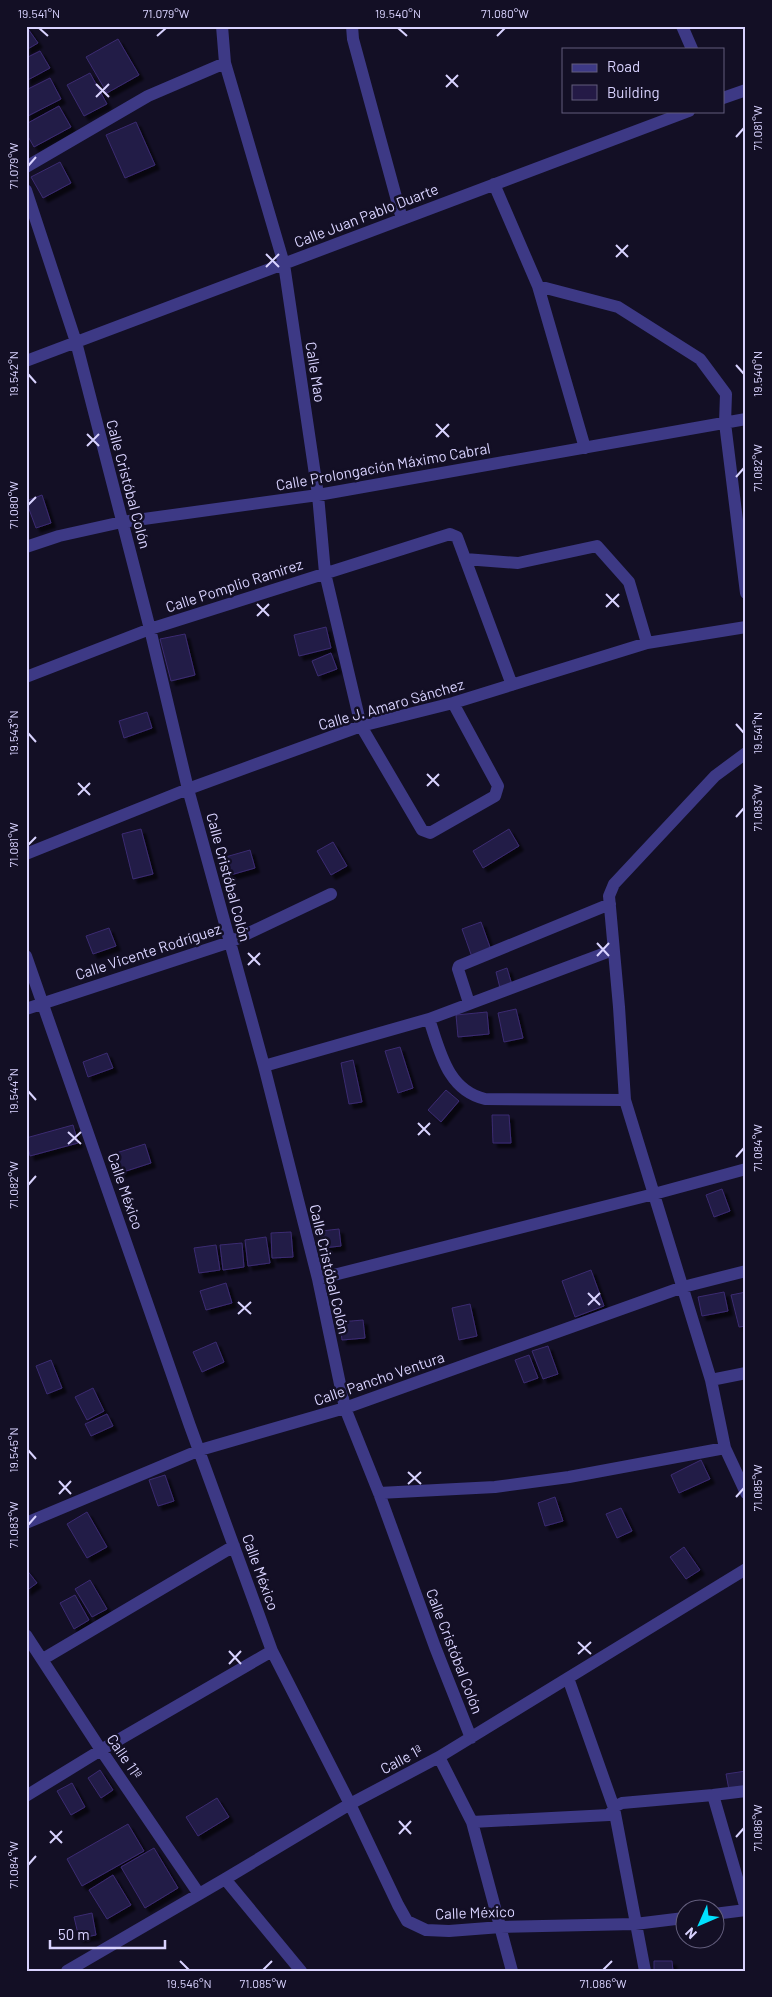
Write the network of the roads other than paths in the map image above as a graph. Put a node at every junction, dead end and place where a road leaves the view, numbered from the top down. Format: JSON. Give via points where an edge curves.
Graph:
{"nodes":[{"id":1,"x":222,"y":26,"type":"edge"},
{"id":2,"x":352,"y":26,"type":"edge"},
{"id":3,"x":682,"y":26,"type":"edge"},
{"id":4,"x":692,"y":48,"type":"edge"},
{"id":5,"x":225,"y":63,"type":"junction"},
{"id":6,"x":746,"y":90,"type":"edge"},
{"id":7,"x":724,"y":98,"type":"edge"},
{"id":8,"x":686,"y":112,"type":"edge"},
{"id":9,"x":26,"y":167,"type":"edge"},
{"id":10,"x":494,"y":184,"type":"junction"},
{"id":11,"x":26,"y":190,"type":"edge"},
{"id":12,"x":402,"y":219,"type":"junction"},
{"id":13,"x":284,"y":264,"type":"junction"},
{"id":14,"x":538,"y":286,"type":"junction"},
{"id":15,"x":76,"y":342,"type":"junction"},
{"id":16,"x":26,"y":361,"type":"edge"},
{"id":17,"x":746,"y":419,"type":"edge"},
{"id":18,"x":725,"y":423,"type":"junction"},
{"id":19,"x":585,"y":448,"type":"junction"},
{"id":20,"x":318,"y":495,"type":"junction"},
{"id":21,"x":122,"y":522,"type":"junction"},
{"id":22,"x":26,"y":547,"type":"edge"},
{"id":23,"x":465,"y":559,"type":"junction"},
{"id":24,"x":325,"y":573,"type":"junction"},
{"id":25,"x":746,"y":593,"type":"edge"},
{"id":26,"x":746,"y":626,"type":"edge"},
{"id":27,"x":150,"y":629,"type":"junction"},
{"id":28,"x":647,"y":643,"type":"junction"},
{"id":29,"x":26,"y":677,"type":"edge"},
{"id":30,"x":512,"y":685,"type":"junction"},
{"id":31,"x":453,"y":703,"type":"junction"},
{"id":32,"x":361,"y":726,"type":"junction"},
{"id":33,"x":746,"y":753,"type":"edge"},
{"id":34,"x":188,"y":789,"type":"junction"},
{"id":35,"x":26,"y":854,"type":"edge"},
{"id":36,"x":331,"y":894,"type":"dead end"},
{"id":37,"x":610,"y":904,"type":"junction"},
{"id":38,"x":230,"y":942,"type":"junction"},
{"id":39,"x":613,"y":950,"type":"junction"},
{"id":40,"x":26,"y":956,"type":"edge"},
{"id":41,"x":43,"y":1002,"type":"junction"},
{"id":42,"x":469,"y":1003,"type":"junction"},
{"id":43,"x":26,"y":1009,"type":"edge"},
{"id":44,"x":429,"y":1019,"type":"junction"},
{"id":45,"x":264,"y":1066,"type":"junction"},
{"id":46,"x":624,"y":1100,"type":"junction"},
{"id":47,"x":746,"y":1168,"type":"edge"},
{"id":48,"x":654,"y":1194,"type":"junction"},
{"id":49,"x":746,"y":1271,"type":"edge"},
{"id":50,"x":318,"y":1279,"type":"junction"},
{"id":51,"x":683,"y":1287,"type":"junction"},
{"id":52,"x":746,"y":1373,"type":"edge"},
{"id":53,"x":711,"y":1380,"type":"junction"},
{"id":54,"x":345,"y":1408,"type":"junction"},
{"id":55,"x":725,"y":1448,"type":"junction"},
{"id":56,"x":200,"y":1450,"type":"junction"},
{"id":57,"x":746,"y":1493,"type":"edge"},
{"id":58,"x":379,"y":1494,"type":"junction"},
{"id":59,"x":26,"y":1523,"type":"edge"},
{"id":60,"x":234,"y":1546,"type":"junction"},
{"id":61,"x":746,"y":1569,"type":"edge"},
{"id":62,"x":26,"y":1635,"type":"edge"},
{"id":63,"x":272,"y":1651,"type":"junction"},
{"id":64,"x":43,"y":1659,"type":"junction"},
{"id":65,"x":568,"y":1678,"type":"junction"},
{"id":66,"x":471,"y":1738,"type":"junction"},
{"id":67,"x":101,"y":1750,"type":"junction"},
{"id":68,"x":439,"y":1757,"type":"junction"},
{"id":69,"x":746,"y":1790,"type":"edge"},
{"id":70,"x":26,"y":1796,"type":"edge"},
{"id":71,"x":713,"y":1796,"type":"junction"},
{"id":72,"x":350,"y":1804,"type":"junction"},
{"id":73,"x":614,"y":1808,"type":"junction"},
{"id":74,"x":472,"y":1822,"type":"junction"},
{"id":75,"x":225,"y":1879,"type":"junction"},
{"id":76,"x":742,"y":1881,"type":"edge"},
{"id":77,"x":198,"y":1894,"type":"junction"},
{"id":78,"x":746,"y":1909,"type":"edge"},
{"id":79,"x":724,"y":1912,"type":"edge"},
{"id":80,"x":674,"y":1919,"type":"edge"},
{"id":81,"x":635,"y":1924,"type":"junction"},
{"id":82,"x":501,"y":1927,"type":"junction"},
{"id":83,"x":67,"y":1971,"type":"edge"},
{"id":84,"x":301,"y":1971,"type":"edge"},
{"id":85,"x":512,"y":1971,"type":"edge"},
{"id":86,"x":645,"y":1971,"type":"edge"}],
"edges":[{"from":1,"to":5,"type":"street","name":"Calle Mao"},
{"from":2,"to":12,"type":"street","via":[[352,39]]},
{"from":3,"to":4,"type":"street"},
{"from":5,"to":9,"type":"street","via":[[148,96]]},
{"from":5,"to":13,"type":"street","name":"Calle Mao"},
{"from":6,"to":7,"type":"street"},
{"from":8,"to":10,"type":"street","name":"Calle Juan Pablo Duarte"},
{"from":10,"to":12,"type":"street","name":"Calle Juan Pablo Duarte"},
{"from":10,"to":14,"type":"street"},
{"from":11,"to":15,"type":"street","name":"Calle Cristóbal Colón"},
{"from":12,"to":13,"type":"street","name":"Calle Juan Pablo Duarte"},
{"from":13,"to":15,"type":"street","name":"Calle Juan Pablo Duarte"},
{"from":13,"to":20,"type":"street","name":"Calle Mao"},
{"from":14,"to":18,"type":"street","via":[[618,307],[700,359],[726,394]]},
{"from":14,"to":19,"type":"street"},
{"from":15,"to":16,"type":"street","name":"Calle Juan Pablo Duarte"},
{"from":15,"to":21,"type":"street","name":"Calle Cristóbal Colón"},
{"from":17,"to":18,"type":"street","name":"Calle Prolongación Máximo Cabral"},
{"from":18,"to":19,"type":"street","name":"Calle Prolongación Máximo Cabral"},
{"from":18,"to":25,"type":"street"},
{"from":19,"to":20,"type":"street","name":"Calle Prolongación Máximo Cabral"},
{"from":20,"to":21,"type":"street","name":"Calle Prolongación Máximo Cabral"},
{"from":20,"to":24,"type":"street","name":"Calle Mao"},
{"from":21,"to":22,"type":"street","name":"Calle Prolongación Máximo Cabral"},
{"from":21,"to":27,"type":"street","name":"Calle Cristóbal Colón"},
{"from":23,"to":24,"type":"street","name":"Calle Pomplio Ramírez","via":[[454,535],[450,534]]},
{"from":23,"to":28,"type":"street","via":[[518,563],[597,546],[629,582]]},
{"from":23,"to":30,"type":"street"},
{"from":24,"to":27,"type":"street","name":"Calle Pomplio Ramírez"},
{"from":24,"to":32,"type":"street","name":"Calle Mao"},
{"from":26,"to":28,"type":"street","name":"Calle J. Amaro Sánchez"},
{"from":27,"to":29,"type":"street","name":"Calle Pomplio Ramírez"},
{"from":27,"to":34,"type":"street","name":"Calle Cristóbal Colón"},
{"from":28,"to":30,"type":"street","name":"Calle J. Amaro Sánchez"},
{"from":30,"to":31,"type":"street","name":"Calle J. Amaro Sánchez"},
{"from":31,"to":32,"type":"street","name":"Calle J. Amaro Sánchez"},
{"from":31,"to":32,"type":"street","name":"Calle Mao","via":[[498,791],[495,796],[430,832],[422,830]]},
{"from":32,"to":34,"type":"street","name":"Calle J. Amaro Sánchez"},
{"from":33,"to":37,"type":"street","via":[[715,776],[614,884],[609,896]]},
{"from":34,"to":35,"type":"street","name":"Calle J. Amaro Sánchez"},
{"from":34,"to":38,"type":"street","name":"Calle Cristóbal Colón"},
{"from":36,"to":38,"type":"street","name":"Calle Vicente Rodríguez"},
{"from":37,"to":39,"type":"street"},
{"from":37,"to":42,"type":"street","via":[[459,966]]},
{"from":38,"to":41,"type":"street","name":"Calle Vicente Rodríguez"},
{"from":38,"to":45,"type":"street","name":"Calle Cristóbal Colón"},
{"from":39,"to":42,"type":"street"},
{"from":39,"to":46,"type":"street"},
{"from":40,"to":41,"type":"street","name":"Calle México"},
{"from":41,"to":43,"type":"street","name":"Calle Vicente Rodríguez"},
{"from":41,"to":56,"type":"street","name":"Calle México"},
{"from":42,"to":44,"type":"street"},
{"from":44,"to":45,"type":"street"},
{"from":44,"to":46,"type":"street","via":[[446,1069],[460,1086],[478,1097]]},
{"from":45,"to":50,"type":"street","name":"Calle Cristóbal Colón"},
{"from":46,"to":48,"type":"street"},
{"from":47,"to":48,"type":"street"},
{"from":48,"to":50,"type":"street"},
{"from":48,"to":51,"type":"street"},
{"from":49,"to":51,"type":"street","name":"Calle Pancho Ventura"},
{"from":50,"to":54,"type":"street","name":"Calle Cristóbal Colón"},
{"from":51,"to":53,"type":"street"},
{"from":51,"to":54,"type":"street","name":"Calle Pancho Ventura"},
{"from":52,"to":53,"type":"street"},
{"from":53,"to":55,"type":"street"},
{"from":54,"to":56,"type":"street","name":"Calle Pancho Ventura"},
{"from":54,"to":58,"type":"street","name":"Calle Cristóbal Colón"},
{"from":55,"to":57,"type":"street"},
{"from":55,"to":58,"type":"street","via":[[495,1487]]},
{"from":56,"to":59,"type":"street","name":"Calle Pancho Ventura"},
{"from":56,"to":60,"type":"street","name":"Calle México"},
{"from":58,"to":66,"type":"street","name":"Calle Cristóbal Colón"},
{"from":60,"to":63,"type":"street","name":"Calle México"},
{"from":60,"to":64,"type":"street"},
{"from":61,"to":65,"type":"street","name":"Calle 1ª"},
{"from":62,"to":64,"type":"street","name":"Calle 11ª"},
{"from":63,"to":67,"type":"street"},
{"from":63,"to":72,"type":"street","name":"Calle México"},
{"from":64,"to":67,"type":"street","name":"Calle 11ª"},
{"from":65,"to":66,"type":"street","name":"Calle 1ª"},
{"from":65,"to":73,"type":"street"},
{"from":66,"to":68,"type":"street","name":"Calle 1ª"},
{"from":67,"to":70,"type":"street"},
{"from":67,"to":77,"type":"street","name":"Calle 11ª"},
{"from":68,"to":72,"type":"street","name":"Calle 1ª"},
{"from":68,"to":74,"type":"street"},
{"from":69,"to":71,"type":"street"},
{"from":71,"to":73,"type":"street","via":[[622,1803]]},
{"from":71,"to":76,"type":"street"},
{"from":72,"to":75,"type":"street","name":"Calle 1ª"},
{"from":72,"to":82,"type":"street","name":"Calle México","via":[[407,1920],[426,1930]]},
{"from":73,"to":74,"type":"street","via":[[609,1815]]},
{"from":73,"to":81,"type":"street"},
{"from":74,"to":82,"type":"street"},
{"from":75,"to":77,"type":"street","name":"Calle 1ª"},
{"from":75,"to":84,"type":"street"},
{"from":76,"to":78,"type":"street"},
{"from":77,"to":83,"type":"street","name":"Calle 1ª"},
{"from":78,"to":79,"type":"street"},
{"from":80,"to":81,"type":"street","name":"Calle México"},
{"from":81,"to":82,"type":"street","name":"Calle México"},
{"from":81,"to":86,"type":"street"},
{"from":82,"to":85,"type":"street"}]}
